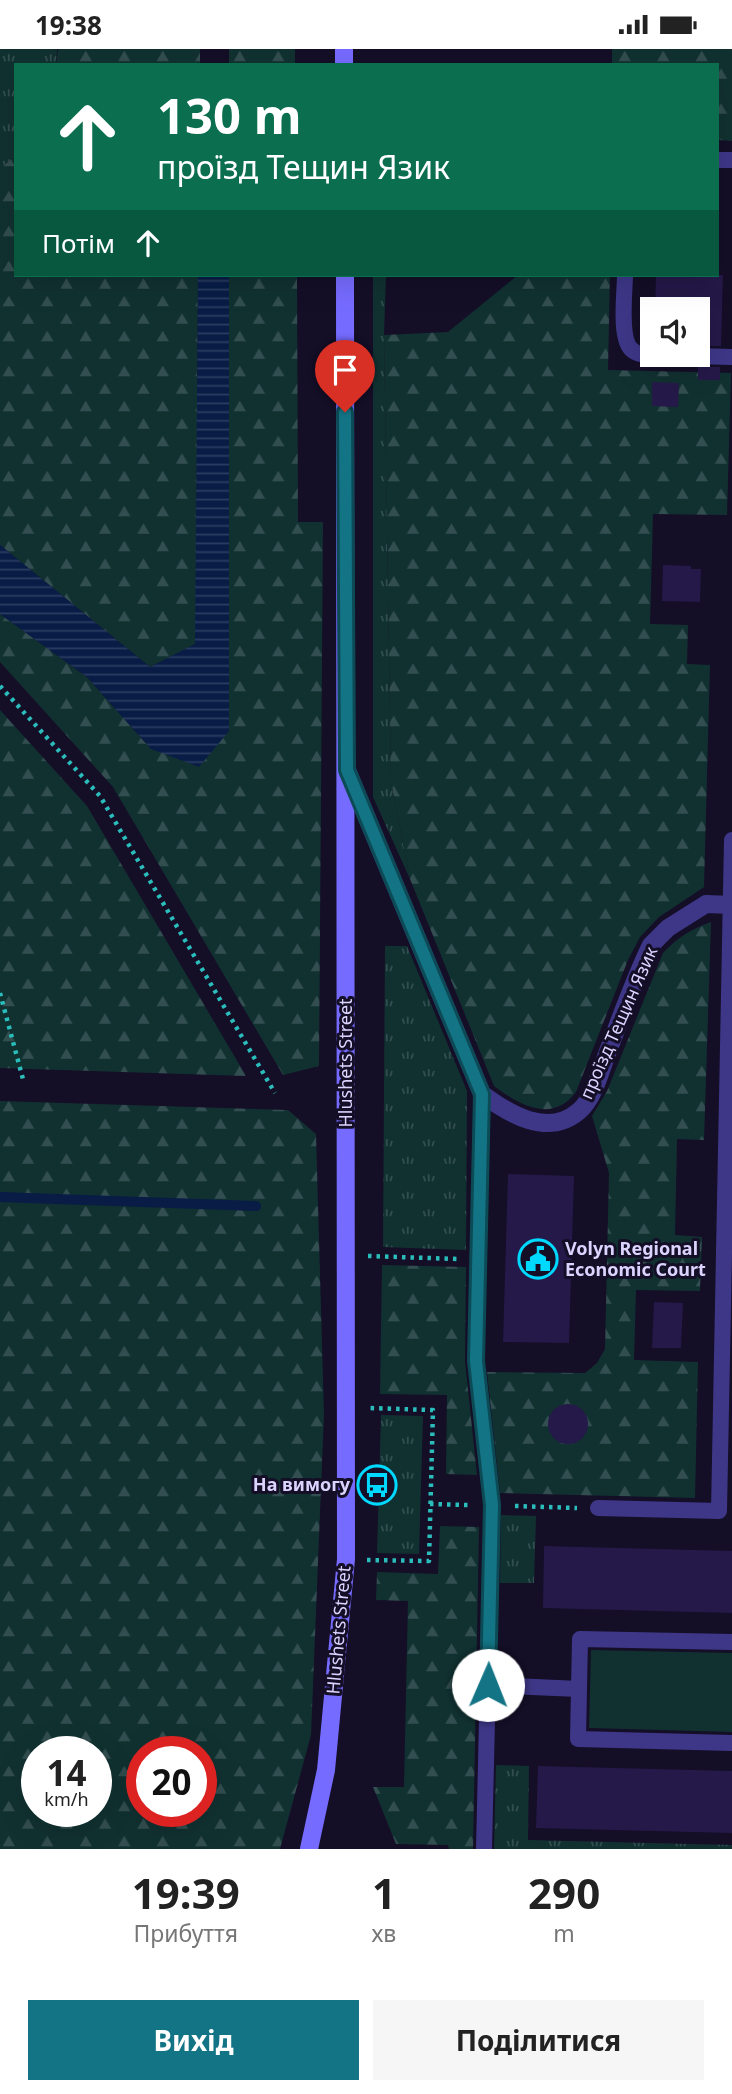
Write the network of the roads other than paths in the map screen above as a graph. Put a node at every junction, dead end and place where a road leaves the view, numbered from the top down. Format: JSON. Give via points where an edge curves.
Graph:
{"nodes":[{"id":1,"x":345,"y":277,"type":"edge"},
{"id":2,"x":625,"y":277,"type":"edge"},
{"id":3,"x":640,"y":354,"type":"edge"},
{"id":4,"x":710,"y":356,"type":"edge"},
{"id":5,"x":732,"y":357,"type":"edge"},
{"id":6,"x":347,"y":770,"type":"junction"},
{"id":7,"x":732,"y":840,"type":"edge"},
{"id":8,"x":731,"y":905,"type":"edge"},
{"id":9,"x":482,"y":1094,"type":"junction"},
{"id":10,"x":726,"y":1490,"type":"edge"},
{"id":11,"x":598,"y":1508,"type":"road end"},
{"id":12,"x":732,"y":1642,"type":"edge"},
{"id":13,"x":488,"y":1685,"type":"junction"},
{"id":14,"x":579,"y":1689,"type":"junction"},
{"id":15,"x":732,"y":1743,"type":"edge"},
{"id":16,"x":309,"y":1849,"type":"edge"},
{"id":17,"x":485,"y":1849,"type":"edge"}],
"edges":[{"from":1,"to":6,"type":"street","name":"Hlushets Street"},
{"from":2,"to":3,"type":"lane","via":[[626,341]]},
{"from":4,"to":5,"type":"lane"},
{"from":6,"to":9,"type":"street"},
{"from":6,"to":16,"type":"street","name":"Hlushets Street","via":[[346,1559],[326,1770]]},
{"from":7,"to":8,"type":"lane"},
{"from":8,"to":9,"type":"street","name":"проїзд Тещин Язик","via":[[706,904],[667,928],[651,945],[595,1085],[579,1111],[566,1119],[533,1122],[511,1114]]},
{"from":8,"to":10,"type":"lane"},
{"from":9,"to":13,"type":"lane","via":[[476,1361],[492,1505]]},
{"from":10,"to":11,"type":"lane","via":[[719,1511]]},
{"from":12,"to":14,"type":"lane","via":[[580,1639]]},
{"from":13,"to":14,"type":"lane"},
{"from":13,"to":17,"type":"lane"},
{"from":14,"to":15,"type":"lane","via":[[578,1739]]}]}
